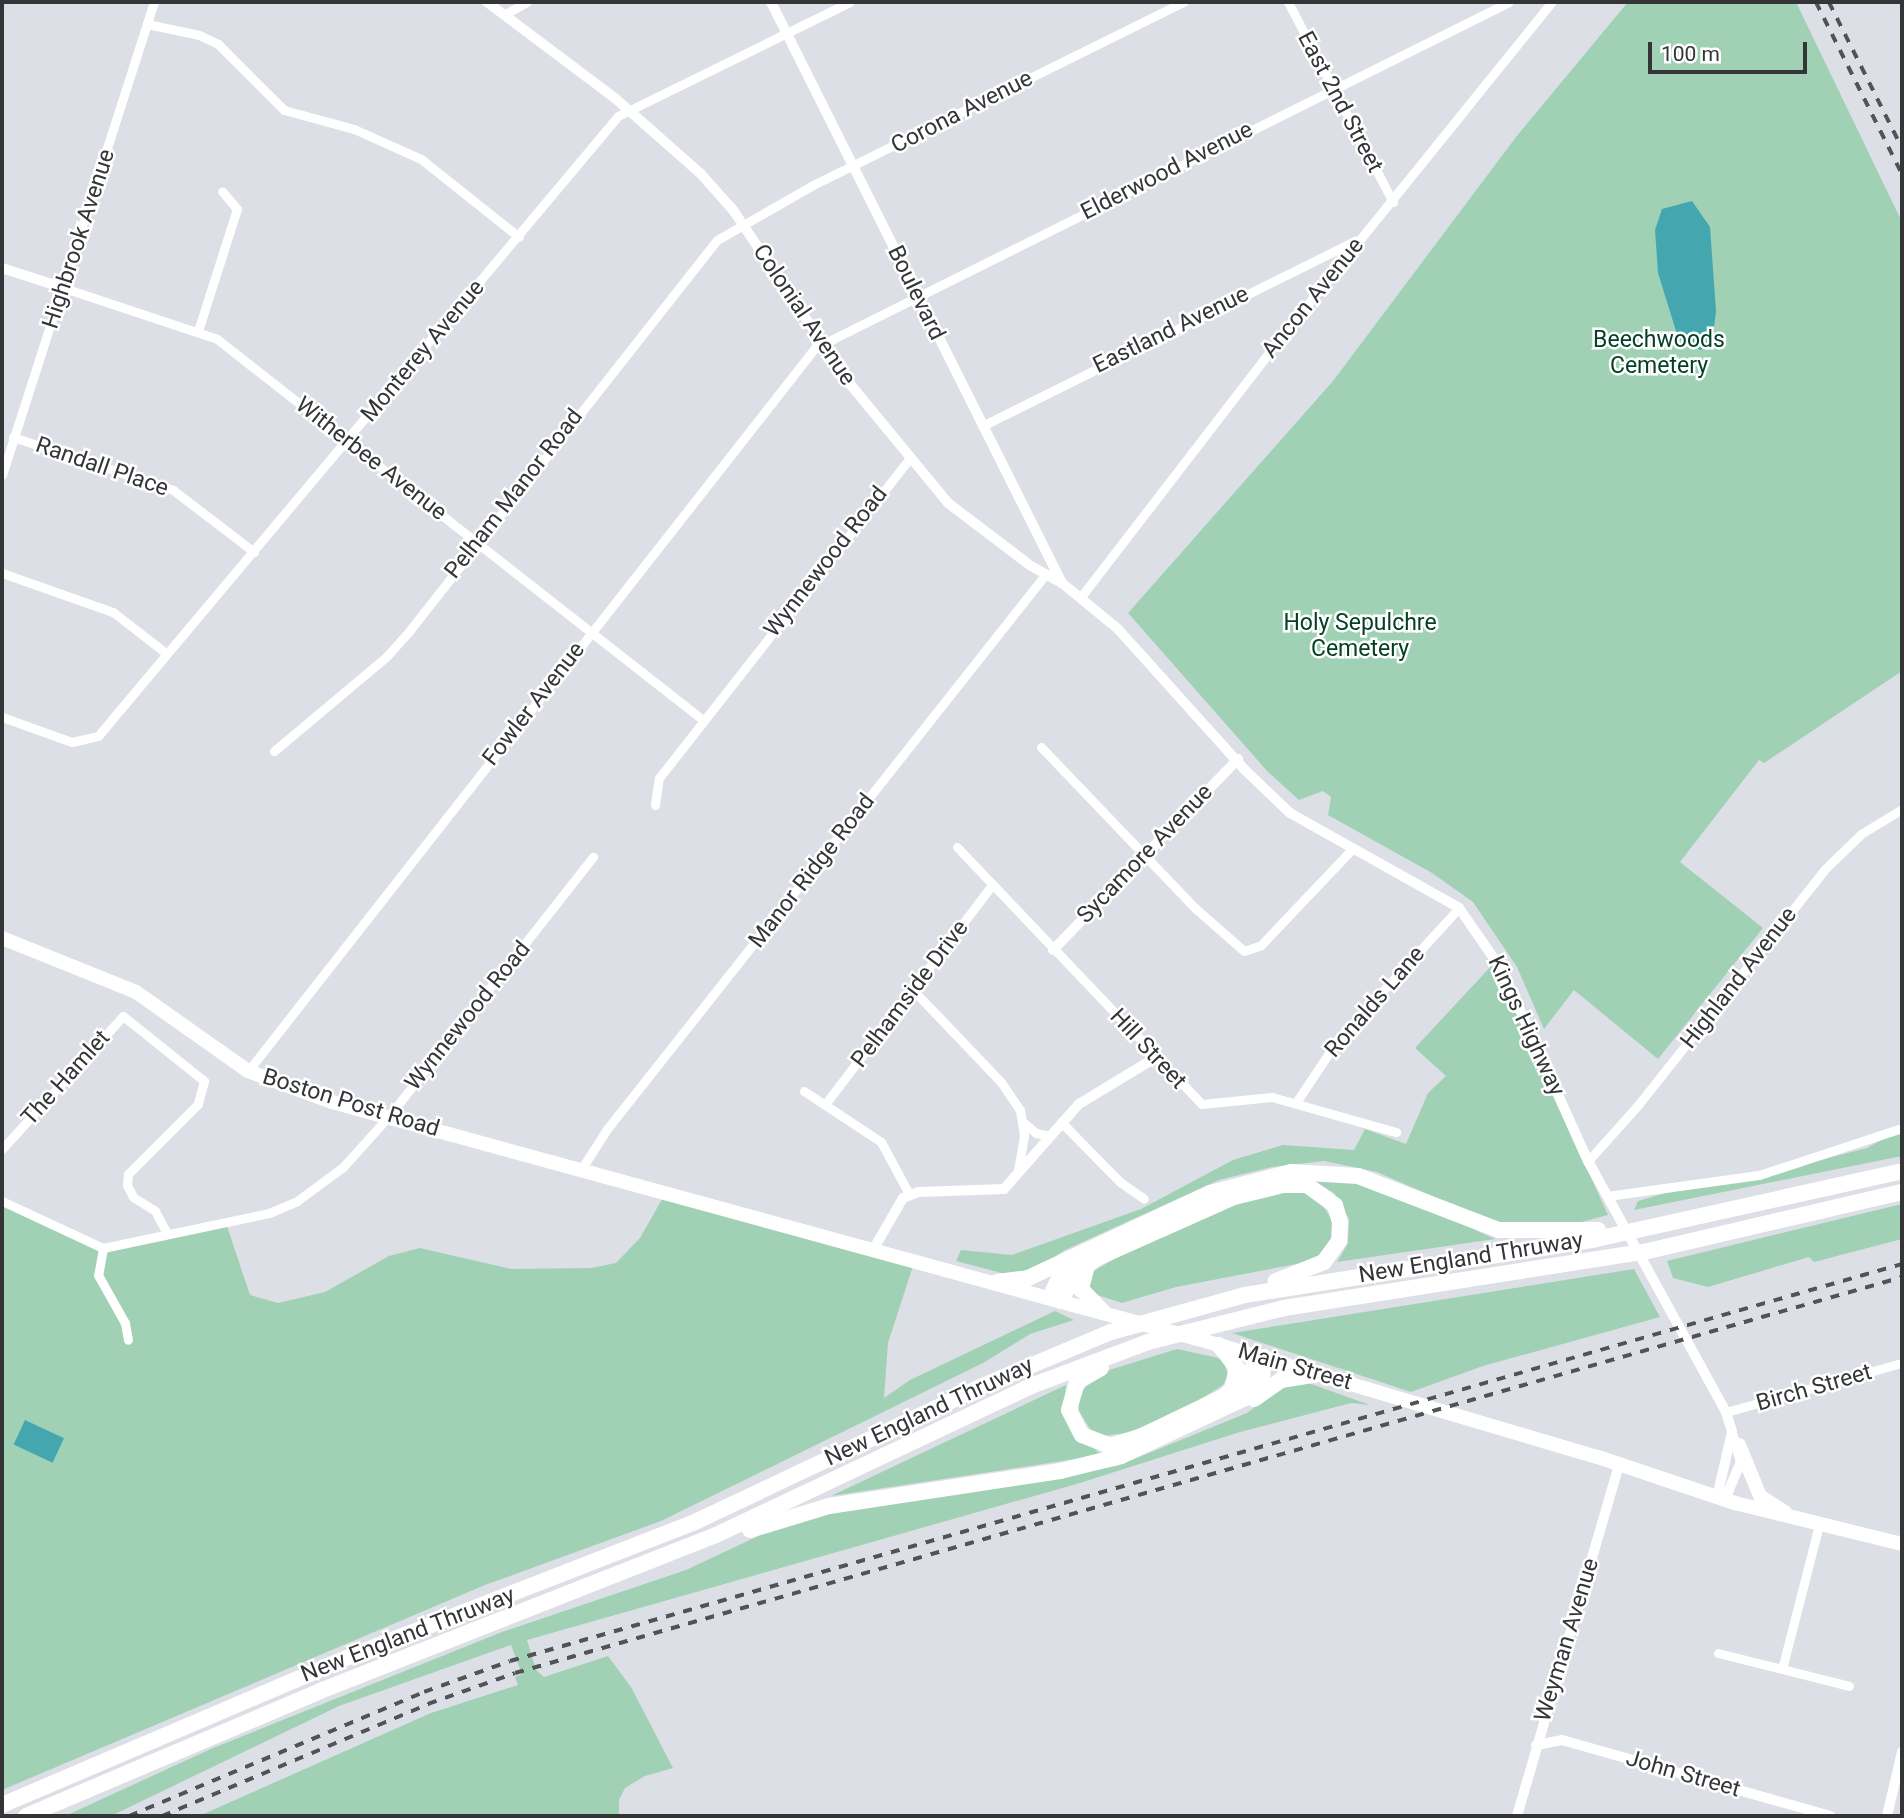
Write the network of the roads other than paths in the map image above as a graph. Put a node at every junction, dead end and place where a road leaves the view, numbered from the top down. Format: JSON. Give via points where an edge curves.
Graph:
{"nodes":[{"id":1,"x":154,"y":2,"type":"edge"},
{"id":2,"x":487,"y":2,"type":"edge"},
{"id":3,"x":527,"y":2,"type":"edge"},
{"id":4,"x":771,"y":2,"type":"edge"},
{"id":5,"x":850,"y":2,"type":"edge"},
{"id":6,"x":1184,"y":2,"type":"edge"},
{"id":7,"x":1288,"y":2,"type":"edge"},
{"id":8,"x":1510,"y":2,"type":"edge"},
{"id":9,"x":1552,"y":2,"type":"edge"},
{"id":10,"x":506,"y":13,"type":"junction"},
{"id":11,"x":147,"y":24,"type":"junction"},
{"id":12,"x":786,"y":33,"type":"junction"},
{"id":13,"x":1331,"y":88,"type":"junction"},
{"id":14,"x":626,"y":109,"type":"junction"},
{"id":15,"x":853,"y":166,"type":"junction"},
{"id":16,"x":222,"y":191,"type":"dead end"},
{"id":17,"x":1393,"y":202,"type":"junction"},
{"id":18,"x":740,"y":222,"type":"junction"},
{"id":19,"x":519,"y":237,"type":"junction"},
{"id":20,"x":1361,"y":238,"type":"junction"},
{"id":21,"x":2,"y":268,"type":"edge"},
{"id":22,"x":64,"y":288,"type":"junction"},
{"id":23,"x":917,"y":297,"type":"junction"},
{"id":24,"x":198,"y":331,"type":"junction"},
{"id":25,"x":826,"y":343,"type":"junction"},
{"id":26,"x":982,"y":426,"type":"junction"},
{"id":27,"x":13,"y":437,"type":"junction"},
{"id":28,"x":348,"y":440,"type":"junction"},
{"id":29,"x":909,"y":459,"type":"junction"},
{"id":30,"x":2,"y":475,"type":"edge"},
{"id":31,"x":476,"y":541,"type":"junction"},
{"id":32,"x":254,"y":552,"type":"junction"},
{"id":33,"x":2,"y":573,"type":"edge"},
{"id":34,"x":1045,"y":575,"type":"junction"},
{"id":35,"x":1062,"y":583,"type":"junction"},
{"id":36,"x":1080,"y":598,"type":"junction"},
{"id":37,"x":1118,"y":629,"type":"joint"},
{"id":38,"x":590,"y":633,"type":"junction"},
{"id":39,"x":167,"y":654,"type":"junction"},
{"id":40,"x":2,"y":717,"type":"edge"},
{"id":41,"x":703,"y":720,"type":"junction"},
{"id":42,"x":1041,"y":747,"type":"dead end"},
{"id":43,"x":274,"y":751,"type":"dead end"},
{"id":44,"x":1238,"y":760,"type":"junction"},
{"id":45,"x":655,"y":806,"type":"dead end"},
{"id":46,"x":1902,"y":809,"type":"edge"},
{"id":47,"x":957,"y":847,"type":"dead end"},
{"id":48,"x":1353,"y":848,"type":"junction"},
{"id":49,"x":1143,"y":855,"type":"junction"},
{"id":50,"x":593,"y":857,"type":"dead end"},
{"id":51,"x":992,"y":885,"type":"junction"},
{"id":52,"x":1459,"y":908,"type":"junction"},
{"id":53,"x":2,"y":938,"type":"edge"},
{"id":54,"x":1053,"y":950,"type":"junction"},
{"id":55,"x":914,"y":991,"type":"junction"},
{"id":56,"x":1155,"y":1058,"type":"junction"},
{"id":57,"x":248,"y":1071,"type":"junction"},
{"id":58,"x":804,"y":1091,"type":"dead end"},
{"id":59,"x":1297,"y":1101,"type":"junction"},
{"id":60,"x":826,"y":1103,"type":"junction"},
{"id":61,"x":389,"y":1116,"type":"junction"},
{"id":62,"x":1061,"y":1122,"type":"junction"},
{"id":63,"x":1024,"y":1123,"type":"junction"},
{"id":64,"x":1902,"y":1128,"type":"edge"},
{"id":65,"x":1396,"y":1132,"type":"dead end"},
{"id":66,"x":1050,"y":1136,"type":"junction"},
{"id":67,"x":2,"y":1149,"type":"edge"},
{"id":68,"x":1588,"y":1161,"type":"junction"},
{"id":69,"x":585,"y":1170,"type":"junction"},
{"id":70,"x":1902,"y":1171,"type":"edge"},
{"id":71,"x":1015,"y":1179,"type":"junction"},
{"id":72,"x":1902,"y":1192,"type":"edge"},
{"id":73,"x":909,"y":1194,"type":"junction"},
{"id":74,"x":1607,"y":1196,"type":"junction"},
{"id":75,"x":686,"y":1197,"type":"joint"},
{"id":76,"x":1144,"y":1199,"type":"dead end"},
{"id":77,"x":2,"y":1201,"type":"edge"},
{"id":78,"x":167,"y":1234,"type":"junction"},
{"id":79,"x":1589,"y":1236,"type":"junction"},
{"id":80,"x":103,"y":1248,"type":"junction"},
{"id":81,"x":873,"y":1250,"type":"junction"},
{"id":82,"x":1079,"y":1253,"type":"junction"},
{"id":83,"x":1097,"y":1258,"type":"junction"},
{"id":84,"x":997,"y":1282,"type":"junction"},
{"id":85,"x":1055,"y":1299,"type":"junction"},
{"id":86,"x":1207,"y":1304,"type":"junction"},
{"id":87,"x":1102,"y":1312,"type":"junction"},
{"id":88,"x":128,"y":1340,"type":"dead end"},
{"id":89,"x":1143,"y":1343,"type":"junction"},
{"id":90,"x":1219,"y":1345,"type":"junction"},
{"id":91,"x":1264,"y":1357,"type":"junction"},
{"id":92,"x":1902,"y":1363,"type":"edge"},
{"id":93,"x":1320,"y":1374,"type":"junction"},
{"id":94,"x":1225,"y":1396,"type":"junction"},
{"id":95,"x":1726,"y":1412,"type":"junction"},
{"id":96,"x":1188,"y":1429,"type":"junction"},
{"id":97,"x":1736,"y":1439,"type":"junction"},
{"id":98,"x":1619,"y":1464,"type":"junction"},
{"id":99,"x":1717,"y":1497,"type":"junction"},
{"id":100,"x":1798,"y":1520,"type":"junction"},
{"id":101,"x":1819,"y":1525,"type":"junction"},
{"id":102,"x":1902,"y":1544,"type":"edge"},
{"id":103,"x":610,"y":1580,"type":"junction"},
{"id":104,"x":1718,"y":1653,"type":"dead end"},
{"id":105,"x":1782,"y":1669,"type":"junction"},
{"id":106,"x":1849,"y":1686,"type":"dead end"},
{"id":107,"x":1536,"y":1745,"type":"junction"},
{"id":108,"x":1902,"y":1752,"type":"edge"},
{"id":109,"x":2,"y":1805,"type":"edge"},
{"id":110,"x":26,"y":1816,"type":"edge"},
{"id":111,"x":1517,"y":1816,"type":"edge"},
{"id":112,"x":1830,"y":1816,"type":"edge"},
{"id":113,"x":1887,"y":1816,"type":"edge"}],
"edges":[{"from":1,"to":11,"type":"street","name":"Highbrook Avenue"},
{"from":2,"to":10,"type":"street","name":"Colonial Avenue"},
{"from":3,"to":10,"type":"street"},
{"from":4,"to":12,"type":"street","name":"Boulevard"},
{"from":5,"to":12,"type":"street","name":"Monterey Avenue"},
{"from":6,"to":15,"type":"street","name":"Corona Avenue"},
{"from":7,"to":13,"type":"street","name":"East 2nd Street"},
{"from":8,"to":13,"type":"street","name":"Elderwood Avenue"},
{"from":9,"to":17,"type":"street","name":"Ancon Avenue"},
{"from":10,"to":14,"type":"street","name":"Colonial Avenue"},
{"from":11,"to":19,"type":"street","via":[[199,35],[218,44],[279,108],[354,129],[421,159]]},
{"from":11,"to":22,"type":"street","name":"Highbrook Avenue"},
{"from":12,"to":14,"type":"street","name":"Monterey Avenue"},
{"from":12,"to":15,"type":"street","name":"Boulevard"},
{"from":13,"to":17,"type":"street","name":"East 2nd Street"},
{"from":13,"to":23,"type":"street","name":"Elderwood Avenue"},
{"from":14,"to":18,"type":"street","name":"Colonial Avenue","via":[[701,174]]},
{"from":14,"to":19,"type":"street","name":"Monterey Avenue"},
{"from":15,"to":18,"type":"street","name":"Corona Avenue"},
{"from":15,"to":23,"type":"street","name":"Boulevard"},
{"from":16,"to":24,"type":"street","via":[[237,209]]},
{"from":17,"to":20,"type":"street","name":"Ancon Avenue"},
{"from":18,"to":25,"type":"street","name":"Colonial Avenue"},
{"from":18,"to":31,"type":"street","name":"Pelham Manor Road","via":[[688,273]]},
{"from":19,"to":28,"type":"street","name":"Monterey Avenue"},
{"from":20,"to":26,"type":"street","name":"Eastland Avenue"},
{"from":20,"to":36,"type":"street","name":"Ancon Avenue"},
{"from":21,"to":22,"type":"street","name":"Witherbee Avenue"},
{"from":22,"to":24,"type":"street","name":"Witherbee Avenue"},
{"from":22,"to":27,"type":"street","name":"Highbrook Avenue"},
{"from":23,"to":25,"type":"street","name":"Elderwood Avenue"},
{"from":23,"to":26,"type":"street","name":"Boulevard"},
{"from":24,"to":28,"type":"street","name":"Witherbee Avenue","via":[[217,339]]},
{"from":25,"to":29,"type":"street","name":"Colonial Avenue","via":[[850,384]]},
{"from":25,"to":38,"type":"street","name":"Fowler Avenue","via":[[816,348],[777,394]]},
{"from":26,"to":35,"type":"street","name":"Boulevard"},
{"from":27,"to":30,"type":"street","name":"Highbrook Avenue"},
{"from":27,"to":32,"type":"street","name":"Randall Place","via":[[173,490]]},
{"from":28,"to":31,"type":"street","name":"Witherbee Avenue"},
{"from":28,"to":32,"type":"street","name":"Monterey Avenue"},
{"from":29,"to":34,"type":"street","name":"Colonial Avenue","via":[[957,511]]},
{"from":29,"to":41,"type":"street","name":"Wynnewood Road"},
{"from":31,"to":38,"type":"street","name":"Witherbee Avenue"},
{"from":31,"to":43,"type":"street","name":"Pelham Manor Road","via":[[386,657]]},
{"from":32,"to":39,"type":"street","name":"Monterey Avenue"},
{"from":33,"to":39,"type":"street","via":[[113,612]]},
{"from":34,"to":35,"type":"street","name":"Colonial Avenue"},
{"from":34,"to":69,"type":"street","name":"Manor Ridge Road","via":[[607,1129]]},
{"from":35,"to":36,"type":"street","name":"Colonial Avenue"},
{"from":36,"to":37,"type":"street","name":"Colonial Avenue"},
{"from":37,"to":44,"type":"street","name":"Kings Highway"},
{"from":38,"to":41,"type":"street","name":"Witherbee Avenue"},
{"from":38,"to":57,"type":"street","name":"Fowler Avenue"},
{"from":39,"to":40,"type":"street","name":"Monterey Avenue","via":[[90,741],[72,742]]},
{"from":41,"to":45,"type":"street","name":"Wynnewood Road","via":[[659,778]]},
{"from":42,"to":49,"type":"street"},
{"from":44,"to":48,"type":"street","name":"Kings Highway","via":[[1290,813]]},
{"from":44,"to":49,"type":"street","name":"Sycamore Avenue"},
{"from":46,"to":68,"type":"street","name":"Highland Avenue","via":[[1861,834],[1824,870],[1638,1105]]},
{"from":47,"to":51,"type":"street","name":"Hill Street"},
{"from":48,"to":49,"type":"street","via":[[1261,945],[1244,951]]},
{"from":48,"to":52,"type":"street","name":"Kings Highway"},
{"from":49,"to":54,"type":"street","name":"Sycamore Avenue"},
{"from":50,"to":61,"type":"street","name":"Wynnewood Road"},
{"from":51,"to":54,"type":"street","name":"Hill Street"},
{"from":51,"to":55,"type":"street","name":"Pelhamside Drive"},
{"from":52,"to":59,"type":"street","name":"Ronalds Lane","via":[[1337,1041]]},
{"from":52,"to":68,"type":"street","name":"Kings Highway","via":[[1502,971]]},
{"from":53,"to":57,"type":"main road","name":"Boston Post Road","via":[[136,992]]},
{"from":54,"to":56,"type":"street","name":"Hill Street"},
{"from":55,"to":60,"type":"street","name":"Pelhamside Drive"},
{"from":55,"to":63,"type":"street","via":[[1000,1082]]},
{"from":56,"to":59,"type":"street","name":"Hill Street","via":[[1202,1104],[1272,1097]]},
{"from":56,"to":62,"type":"street","via":[[1079,1104]]},
{"from":57,"to":61,"type":"main road","name":"Boston Post Road","via":[[332,1102]]},
{"from":58,"to":60,"type":"street"},
{"from":59,"to":65,"type":"street","name":"Hill Street"},
{"from":60,"to":73,"type":"street","via":[[881,1143]]},
{"from":61,"to":69,"type":"main road","name":"Boston Post Road"},
{"from":61,"to":78,"type":"street","name":"Wynnewood Road","via":[[343,1167],[297,1201],[235,1223]]},
{"from":62,"to":66,"type":"street"},
{"from":62,"to":76,"type":"street","via":[[1110,1173]]},
{"from":63,"to":66,"type":"street","via":[[1036,1133]]},
{"from":63,"to":71,"type":"street","via":[[1024,1154]]},
{"from":64,"to":74,"type":"street","via":[[1759,1175]]},
{"from":66,"to":71,"type":"street"},
{"from":67,"to":78,"type":"street","name":"The Hamlet","via":[[123,1016],[204,1081],[198,1104],[128,1174],[133,1197],[155,1211]]},
{"from":68,"to":74,"type":"street","name":"Kings Highway"},
{"from":69,"to":75,"type":"main road","name":"Boston Post Road"},
{"from":70,"to":79,"type":"highway","via":[[1667,1226]]},
{"from":71,"to":73,"type":"street","via":[[1004,1189],[989,1193]]},
{"from":72,"to":89,"type":"highway","name":"New England Thruway","via":[[1718,1237],[1309,1304]]},
{"from":73,"to":81,"type":"street","via":[[897,1204]]},
{"from":74,"to":95,"type":"street","name":"Kings Highway"},
{"from":75,"to":81,"type":"main road","name":"Main Street"},
{"from":77,"to":80,"type":"street"},
{"from":78,"to":80,"type":"street","name":"Wynnewood Road"},
{"from":79,"to":82,"type":"highway","via":[[1499,1230],[1440,1211],[1371,1180],[1309,1171],[1252,1180],[1210,1194]]},
{"from":79,"to":86,"type":"highway","name":"New England Thruway"},
{"from":80,"to":88,"type":"street","via":[[98,1275],[125,1324]]},
{"from":81,"to":84,"type":"main road","name":"Main Street"},
{"from":82,"to":84,"type":"highway","via":[[1028,1278]]},
{"from":82,"to":85,"type":"highway","via":[[1062,1266]]},
{"from":83,"to":85,"type":"highway","via":[[1075,1273]]},
{"from":83,"to":86,"type":"highway","via":[[1195,1212],[1255,1191],[1300,1184],[1330,1198],[1341,1231],[1325,1262]]},
{"from":83,"to":87,"type":"highway","via":[[1084,1270],[1081,1285],[1085,1297]]},
{"from":84,"to":85,"type":"main road","name":"Main Street"},
{"from":85,"to":87,"type":"main road","name":"Main Street"},
{"from":86,"to":109,"type":"highway","name":"New England Thruway","via":[[1111,1332],[980,1387],[697,1521],[331,1664]]},
{"from":87,"to":90,"type":"main road","name":"Main Street"},
{"from":89,"to":94,"type":"highway","via":[[1081,1377],[1073,1389],[1072,1420],[1087,1439],[1104,1445],[1122,1443]]},
{"from":89,"to":103,"type":"highway","name":"New England Thruway","via":[[1031,1386],[752,1519]]},
{"from":90,"to":91,"type":"main road","name":"Main Street"},
{"from":90,"to":94,"type":"highway","via":[[1237,1368],[1237,1381]]},
{"from":91,"to":93,"type":"main road","name":"Main Street"},
{"from":91,"to":94,"type":"highway"},
{"from":91,"to":96,"type":"highway","via":[[1264,1373],[1254,1391]]},
{"from":92,"to":95,"type":"street","name":"Birch Street"},
{"from":93,"to":96,"type":"highway","via":[[1281,1380],[1244,1406]]},
{"from":93,"to":98,"type":"main road","name":"Main Street"},
{"from":95,"to":97,"type":"street","name":"Kings Highway"},
{"from":96,"to":103,"type":"highway","via":[[1094,1464],[806,1511]]},
{"from":97,"to":99,"type":"street","name":"Kings Highway","via":[[1741,1462],[1728,1492]]},
{"from":97,"to":100,"type":"main road","via":[[1760,1496]]},
{"from":98,"to":99,"type":"main road","name":"Main Street"},
{"from":98,"to":107,"type":"street","name":"Weyman Avenue"},
{"from":99,"to":100,"type":"main road","name":"Main Street"},
{"from":100,"to":101,"type":"main road","name":"Main Street"},
{"from":101,"to":102,"type":"main road","name":"Main Street"},
{"from":101,"to":105,"type":"street"},
{"from":103,"to":110,"type":"highway","name":"New England Thruway","via":[[481,1628]]},
{"from":104,"to":105,"type":"street"},
{"from":105,"to":106,"type":"street"},
{"from":107,"to":111,"type":"street","name":"Weyman Avenue"},
{"from":107,"to":112,"type":"street","name":"John Street","via":[[1562,1740]]},
{"from":108,"to":113,"type":"street"}]}
